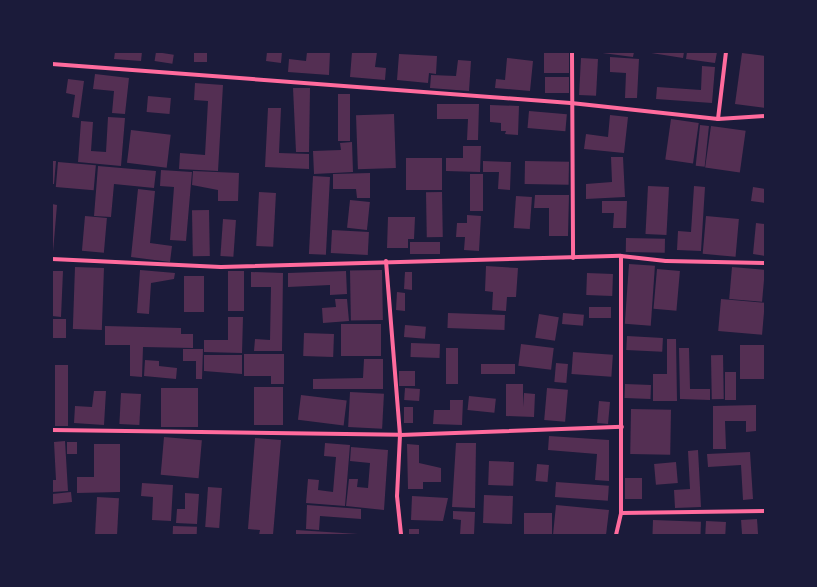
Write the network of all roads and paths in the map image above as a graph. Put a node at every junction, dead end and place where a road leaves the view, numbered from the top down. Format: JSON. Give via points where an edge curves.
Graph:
{"nodes":[{"id":1,"x":572,"y":52,"type":"edge"},
{"id":2,"x":726,"y":52,"type":"edge"},
{"id":3,"x":52,"y":64,"type":"edge"},
{"id":4,"x":572,"y":103,"type":"junction"},
{"id":5,"x":765,"y":116,"type":"edge"},
{"id":6,"x":718,"y":119,"type":"junction"},
{"id":7,"x":621,"y":256,"type":"junction"},
{"id":8,"x":573,"y":258,"type":"junction"},
{"id":9,"x":52,"y":259,"type":"edge"},
{"id":10,"x":386,"y":261,"type":"junction"},
{"id":11,"x":765,"y":263,"type":"edge"},
{"id":12,"x":622,"y":427,"type":"junction"},
{"id":13,"x":52,"y":430,"type":"edge"},
{"id":14,"x":400,"y":435,"type":"junction"},
{"id":15,"x":765,"y":511,"type":"edge"},
{"id":16,"x":621,"y":513,"type":"junction"},
{"id":17,"x":401,"y":535,"type":"edge"},
{"id":18,"x":616,"y":535,"type":"edge"}],
"edges":[{"from":1,"to":4,"type":"street"},
{"from":2,"to":6,"type":"street"},
{"from":3,"to":4,"type":"street"},
{"from":4,"to":6,"type":"street"},
{"from":4,"to":8,"type":"street"},
{"from":5,"to":6,"type":"street"},
{"from":7,"to":8,"type":"street"},
{"from":7,"to":11,"type":"street","via":[[666,262]]},
{"from":7,"to":12,"type":"street"},
{"from":8,"to":10,"type":"street"},
{"from":9,"to":10,"type":"street","via":[[221,267]]},
{"from":10,"to":14,"type":"street"},
{"from":12,"to":14,"type":"street"},
{"from":12,"to":16,"type":"street"},
{"from":13,"to":14,"type":"street"},
{"from":14,"to":17,"type":"street","via":[[397,496]]},
{"from":15,"to":16,"type":"street"},
{"from":16,"to":18,"type":"street"}]}
